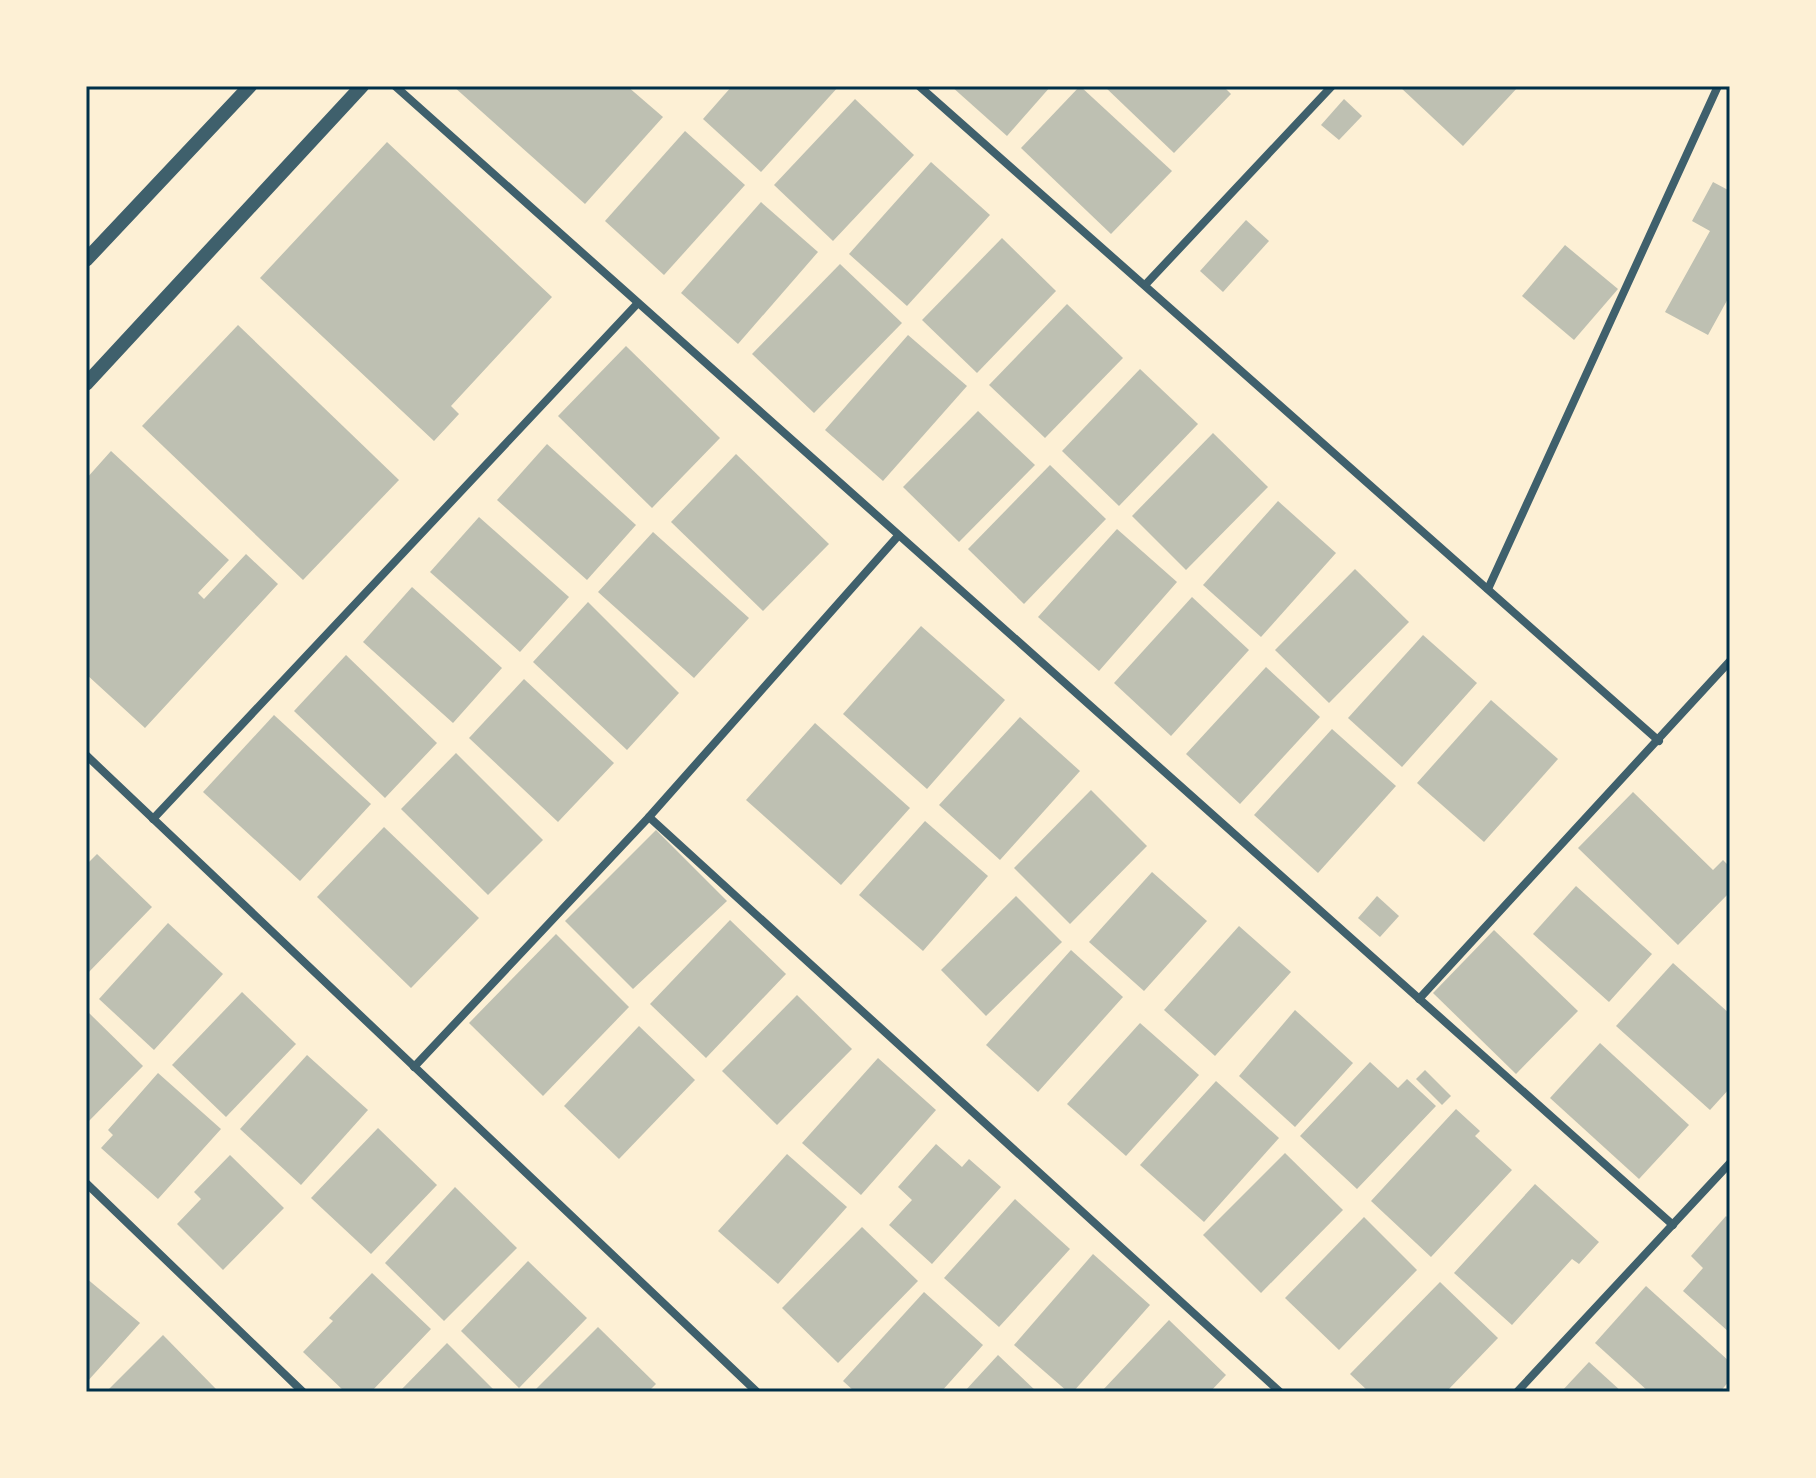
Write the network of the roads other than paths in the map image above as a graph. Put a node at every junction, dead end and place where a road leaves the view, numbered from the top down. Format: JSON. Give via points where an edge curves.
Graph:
{"nodes":[{"id":1,"x":250,"y":86,"type":"edge"},
{"id":2,"x":362,"y":86,"type":"edge"},
{"id":3,"x":395,"y":86,"type":"edge"},
{"id":4,"x":919,"y":86,"type":"edge"},
{"id":5,"x":1332,"y":86,"type":"edge"},
{"id":6,"x":1718,"y":86,"type":"edge"},
{"id":7,"x":86,"y":260,"type":"edge"},
{"id":8,"x":1146,"y":284,"type":"junction"},
{"id":9,"x":637,"y":304,"type":"junction"},
{"id":10,"x":86,"y":384,"type":"edge"},
{"id":11,"x":898,"y":536,"type":"junction"},
{"id":12,"x":1488,"y":589,"type":"junction"},
{"id":13,"x":1730,"y":661,"type":"edge"},
{"id":14,"x":1659,"y":741,"type":"junction"},
{"id":15,"x":86,"y":755,"type":"edge"},
{"id":16,"x":649,"y":817,"type":"junction"},
{"id":17,"x":153,"y":819,"type":"junction"},
{"id":18,"x":1419,"y":999,"type":"junction"},
{"id":19,"x":414,"y":1067,"type":"junction"},
{"id":20,"x":1730,"y":1163,"type":"edge"},
{"id":21,"x":86,"y":1183,"type":"edge"},
{"id":22,"x":1673,"y":1225,"type":"junction"},
{"id":23,"x":303,"y":1392,"type":"edge"},
{"id":24,"x":757,"y":1392,"type":"edge"},
{"id":25,"x":1280,"y":1392,"type":"edge"},
{"id":26,"x":1517,"y":1392,"type":"edge"}],
"edges":[{"from":1,"to":7,"type":"street"},
{"from":2,"to":10,"type":"street"},
{"from":3,"to":9,"type":"street"},
{"from":4,"to":8,"type":"street"},
{"from":5,"to":8,"type":"street"},
{"from":6,"to":12,"type":"street"},
{"from":8,"to":12,"type":"street"},
{"from":9,"to":11,"type":"street"},
{"from":9,"to":17,"type":"street"},
{"from":11,"to":16,"type":"street"},
{"from":11,"to":18,"type":"street"},
{"from":12,"to":14,"type":"street"},
{"from":13,"to":14,"type":"street"},
{"from":14,"to":18,"type":"street"},
{"from":15,"to":17,"type":"street"},
{"from":16,"to":19,"type":"street"},
{"from":16,"to":25,"type":"street"},
{"from":17,"to":19,"type":"street"},
{"from":18,"to":22,"type":"street"},
{"from":19,"to":24,"type":"street"},
{"from":20,"to":22,"type":"street"},
{"from":21,"to":23,"type":"street"},
{"from":22,"to":26,"type":"street"}]}
